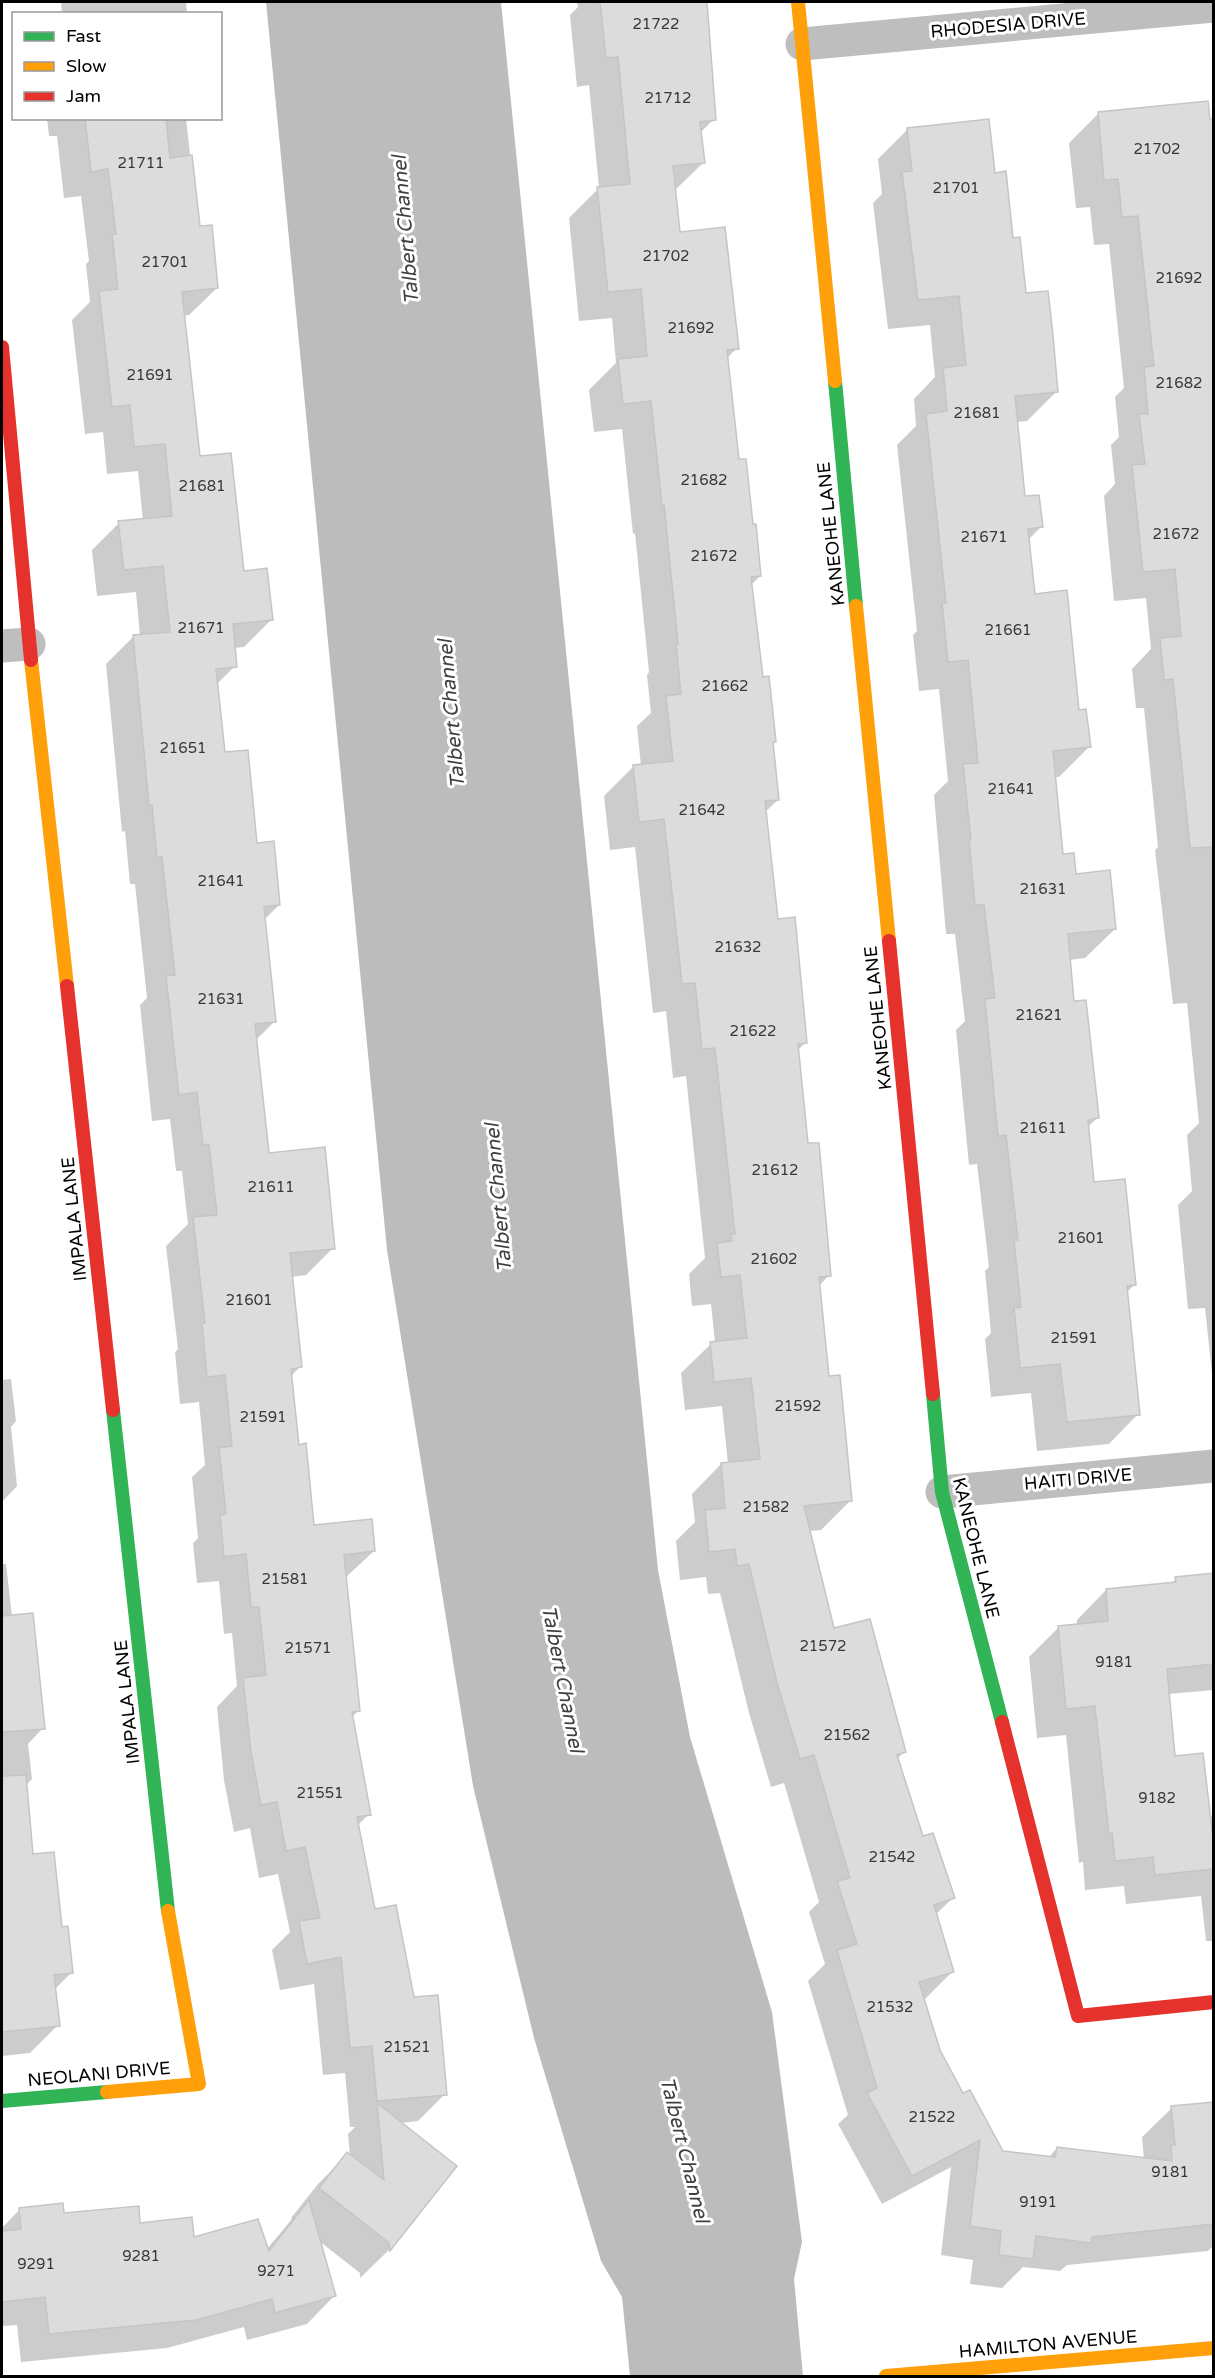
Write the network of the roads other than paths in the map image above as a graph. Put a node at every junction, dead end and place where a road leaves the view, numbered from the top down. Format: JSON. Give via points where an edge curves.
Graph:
{"nodes":[{"id":1,"x":798,"y":2,"type":"edge"},
{"id":2,"x":1214,"y":6,"type":"edge"},
{"id":3,"x":802,"y":44,"type":"junction"},
{"id":4,"x":2,"y":347,"type":"edge"},
{"id":5,"x":15,"y":645,"type":"edge"},
{"id":6,"x":1214,"y":1466,"type":"edge"},
{"id":7,"x":942,"y":1492,"type":"junction"},
{"id":8,"x":1214,"y":2002,"type":"edge"},
{"id":9,"x":200,"y":2084,"type":"joint"},
{"id":10,"x":2,"y":2101,"type":"edge"},
{"id":11,"x":1214,"y":2348,"type":"edge"},
{"id":12,"x":886,"y":2376,"type":"edge"}],
"edges":[{"from":1,"to":3,"type":"street","name":"KANEOHE LANE"},
{"from":2,"to":3,"type":"street","name":"RHODESIA DRIVE"},
{"from":3,"to":7,"type":"street","name":"KANEOHE LANE"},
{"from":4,"to":5,"type":"street","name":"IMPALA LANE"},
{"from":5,"to":9,"type":"street","name":"IMPALA LANE","via":[[168,1909]]},
{"from":6,"to":7,"type":"street","name":"HAITI DRIVE"},
{"from":7,"to":8,"type":"street","name":"KANEOHE LANE","via":[[1078,2016]]},
{"from":9,"to":10,"type":"street","name":"NEOLANI DRIVE"},
{"from":11,"to":12,"type":"street","name":"HAMILTON AVENUE"}]}
